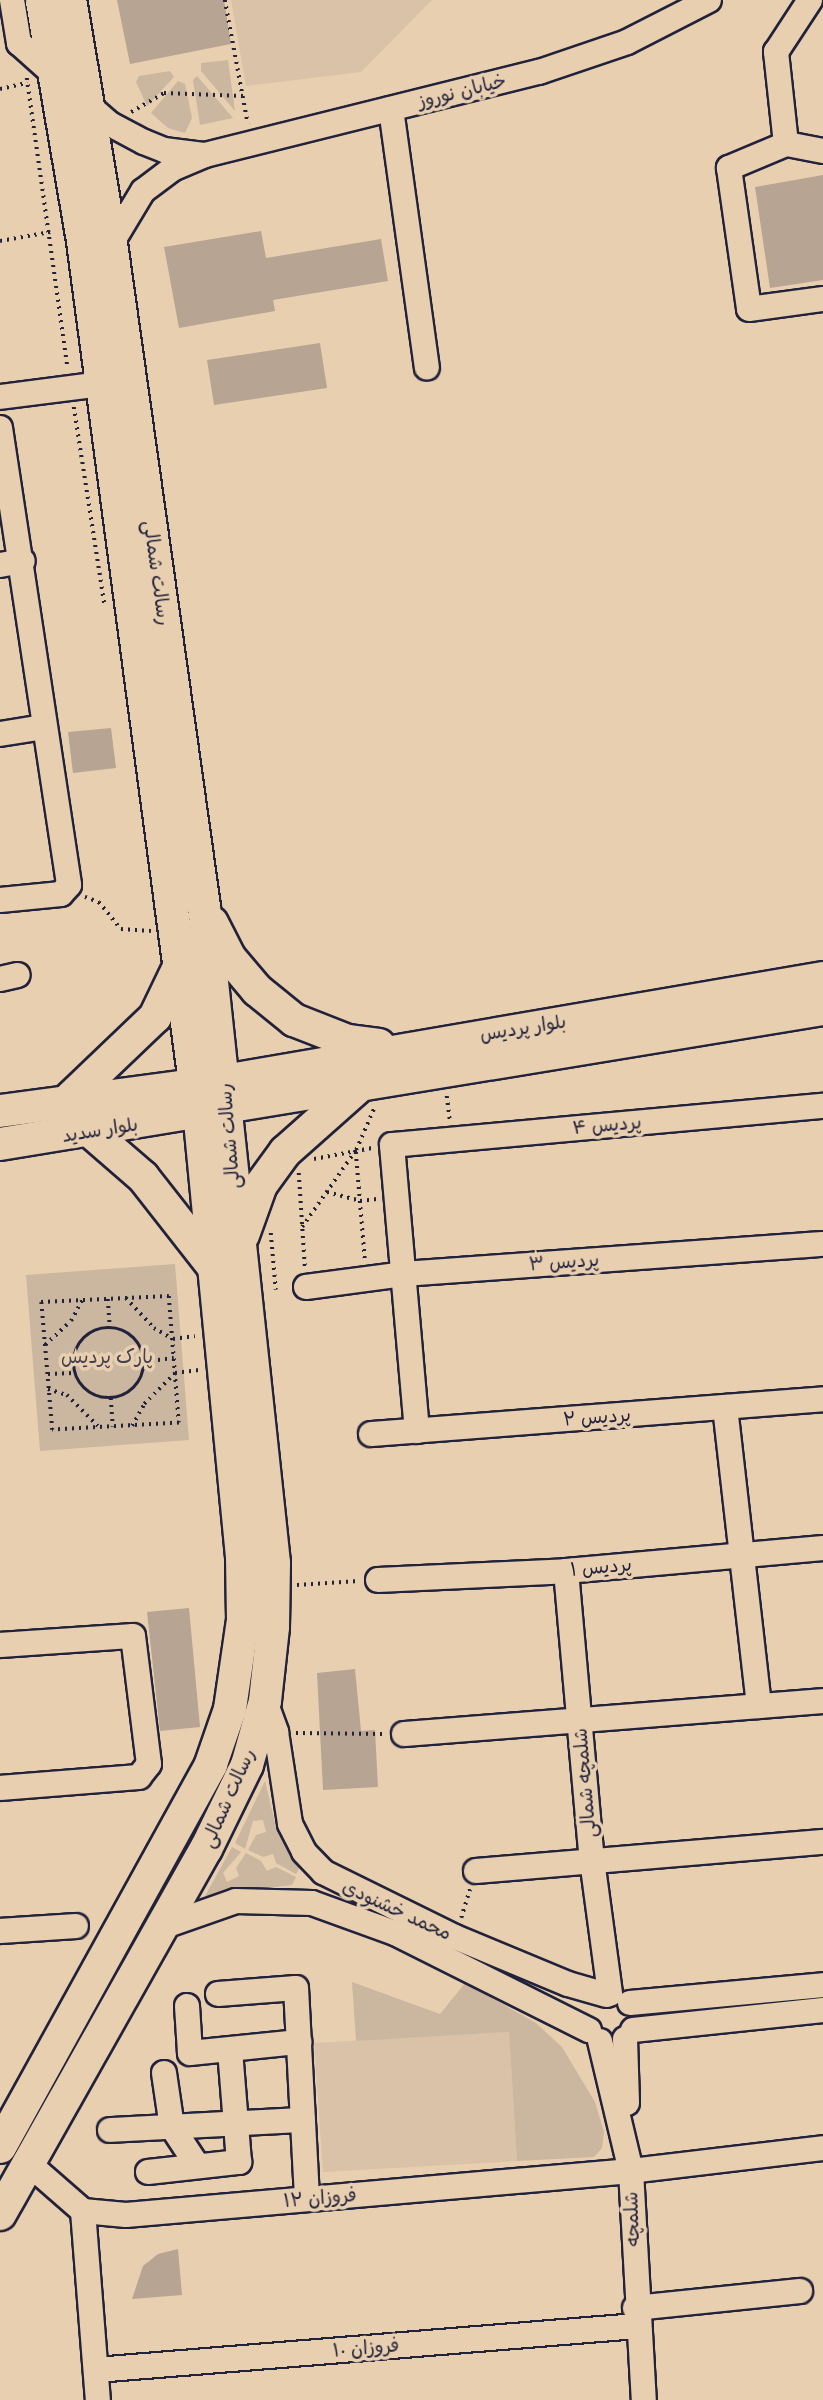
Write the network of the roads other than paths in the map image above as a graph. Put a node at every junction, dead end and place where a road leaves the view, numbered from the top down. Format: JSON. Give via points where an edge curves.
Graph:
{"nodes":[{"id":1,"x":12,"y":0,"type":"edge"},
{"id":2,"x":43,"y":0,"type":"edge"},
{"id":3,"x":70,"y":0,"type":"edge"},
{"id":4,"x":709,"y":0,"type":"edge"},
{"id":5,"x":810,"y":0,"type":"edge"},
{"id":6,"x":57,"y":77,"type":"junction"},
{"id":7,"x":391,"y":109,"type":"junction"},
{"id":8,"x":99,"y":114,"type":"junction"},
{"id":9,"x":786,"y":144,"type":"junction"},
{"id":10,"x":823,"y":151,"type":"edge"},
{"id":11,"x":205,"y":155,"type":"junction"},
{"id":12,"x":111,"y":244,"type":"junction"},
{"id":13,"x":823,"y":299,"type":"edge"},
{"id":14,"x":427,"y":368,"type":"dead end"},
{"id":15,"x":86,"y":386,"type":"junction"},
{"id":16,"x":0,"y":397,"type":"edge"},
{"id":17,"x":0,"y":428,"type":"edge"},
{"id":18,"x":11,"y":563,"type":"edge"},
{"id":19,"x":44,"y":727,"type":"junction"},
{"id":20,"x":0,"y":734,"type":"edge"},
{"id":21,"x":0,"y":901,"type":"edge"},
{"id":22,"x":204,"y":907,"type":"junction"},
{"id":23,"x":179,"y":968,"type":"junction"},
{"id":24,"x":823,"y":978,"type":"edge"},
{"id":25,"x":823,"y":1009,"type":"edge"},
{"id":26,"x":201,"y":1018,"type":"junction"},
{"id":27,"x":440,"y":1041,"type":"junction"},
{"id":28,"x":398,"y":1048,"type":"junction"},
{"id":29,"x":444,"y":1082,"type":"junction"},
{"id":30,"x":359,"y":1087,"type":"junction"},
{"id":31,"x":124,"y":1095,"type":"junction"},
{"id":32,"x":211,"y":1097,"type":"junction"},
{"id":33,"x":66,"y":1102,"type":"junction"},
{"id":34,"x":823,"y":1106,"type":"edge"},
{"id":35,"x":0,"y":1111,"type":"edge"},
{"id":36,"x":127,"y":1126,"type":"junction"},
{"id":37,"x":91,"y":1132,"type":"junction"},
{"id":38,"x":0,"y":1144,"type":"edge"},
{"id":39,"x":221,"y":1193,"type":"junction"},
{"id":40,"x":240,"y":1242,"type":"junction"},
{"id":41,"x":823,"y":1244,"type":"edge"},
{"id":42,"x":215,"y":1269,"type":"junction"},
{"id":43,"x":403,"y":1274,"type":"junction"},
{"id":44,"x":306,"y":1287,"type":"road end"},
{"id":45,"x":823,"y":1399,"type":"edge"},
{"id":46,"x":725,"y":1406,"type":"junction"},
{"id":47,"x":417,"y":1431,"type":"junction"},
{"id":48,"x":371,"y":1434,"type":"dead end"},
{"id":49,"x":823,"y":1548,"type":"edge"},
{"id":50,"x":741,"y":1554,"type":"junction"},
{"id":51,"x":566,"y":1571,"type":"junction"},
{"id":52,"x":378,"y":1580,"type":"road end"},
{"id":53,"x":0,"y":1645,"type":"edge"},
{"id":54,"x":265,"y":1701,"type":"junction"},
{"id":55,"x":823,"y":1701,"type":"edge"},
{"id":56,"x":759,"y":1706,"type":"junction"},
{"id":57,"x":580,"y":1717,"type":"junction"},
{"id":58,"x":404,"y":1734,"type":"road end"},
{"id":59,"x":0,"y":1788,"type":"edge"},
{"id":60,"x":823,"y":1842,"type":"edge"},
{"id":61,"x":592,"y":1860,"type":"junction"},
{"id":62,"x":475,"y":1871,"type":"road end"},
{"id":63,"x":323,"y":1872,"type":"junction"},
{"id":64,"x":312,"y":1903,"type":"junction"},
{"id":65,"x":76,"y":1926,"type":"dead end"},
{"id":66,"x":162,"y":1927,"type":"junction"},
{"id":67,"x":0,"y":1931,"type":"edge"},
{"id":68,"x":823,"y":1985,"type":"edge"},
{"id":69,"x":218,"y":1994,"type":"dead end"},
{"id":70,"x":615,"y":1997,"type":"junction"},
{"id":71,"x":187,"y":2006,"type":"dead end"},
{"id":72,"x":823,"y":2010,"type":"edge"},
{"id":73,"x":629,"y":2034,"type":"junction"},
{"id":74,"x":594,"y":2035,"type":"junction"},
{"id":75,"x":299,"y":2042,"type":"junction"},
{"id":76,"x":230,"y":2049,"type":"junction"},
{"id":77,"x":164,"y":2073,"type":"dead end"},
{"id":78,"x":303,"y":2120,"type":"junction"},
{"id":79,"x":236,"y":2124,"type":"junction"},
{"id":80,"x":172,"y":2127,"type":"junction"},
{"id":81,"x":110,"y":2130,"type":"dead end"},
{"id":82,"x":4,"y":2133,"type":"edge"},
{"id":83,"x":823,"y":2148,"type":"edge"},
{"id":84,"x":28,"y":2163,"type":"junction"},
{"id":85,"x":197,"y":2165,"type":"junction"},
{"id":86,"x":631,"y":2171,"type":"junction"},
{"id":87,"x":148,"y":2172,"type":"dead end"},
{"id":88,"x":307,"y":2199,"type":"junction"},
{"id":89,"x":83,"y":2211,"type":"junction"},
{"id":90,"x":0,"y":2214,"type":"edge"},
{"id":91,"x":800,"y":2291,"type":"dead end"},
{"id":92,"x":636,"y":2317,"type":"junction"},
{"id":93,"x":96,"y":2370,"type":"junction"},
{"id":94,"x":98,"y":2400,"type":"edge"},
{"id":95,"x":644,"y":2400,"type":"edge"}],
"edges":[{"from":1,"to":6,"type":"street","via":[[19,43]]},
{"from":2,"to":6,"type":"main road","name":"رسالت شمالی"},
{"from":3,"to":8,"type":"main road","name":"رسالت شمالی"},
{"from":4,"to":7,"type":"street","name":"خیابان نوروز","via":[[627,41],[539,72]]},
{"from":5,"to":9,"type":"street","via":[[776,52]]},
{"from":6,"to":15,"type":"main road","name":"رسالت شمالی","via":[[81,226]]},
{"from":7,"to":11,"type":"street","name":"خیابان نوروز"},
{"from":7,"to":14,"type":"street"},
{"from":8,"to":11,"type":"street","name":"خیابان نوروز","via":[[164,149]]},
{"from":8,"to":12,"type":"main road","name":"رسالت شمالی"},
{"from":9,"to":10,"type":"street"},
{"from":9,"to":13,"type":"street","via":[[729,169],[749,309]]},
{"from":11,"to":12,"type":"street","name":"خیابان نوروز","via":[[172,169],[143,191]]},
{"from":12,"to":22,"type":"main road","name":"رسالت شمالی"},
{"from":15,"to":16,"type":"street"},
{"from":15,"to":23,"type":"main road","name":"رسالت شمالی"},
{"from":17,"to":18,"type":"street"},
{"from":18,"to":19,"type":"street"},
{"from":19,"to":20,"type":"street"},
{"from":19,"to":21,"type":"street","via":[[66,890]]},
{"from":22,"to":26,"type":"main road","name":"رسالت شمالی"},
{"from":22,"to":28,"type":"main road","via":[[230,958],[257,990],[293,1020],[348,1041]]},
{"from":23,"to":26,"type":"main road","name":"رسالت شمالی"},
{"from":23,"to":33,"type":"main road","via":[[155,1017]]},
{"from":24,"to":27,"type":"main road","name":"بلوار پردیس"},
{"from":25,"to":29,"type":"main road","name":"بلوار پردیس"},
{"from":26,"to":32,"type":"main road","name":"رسالت شمالی"},
{"from":27,"to":28,"type":"main road","name":"بلوار پردیس"},
{"from":27,"to":29,"type":"main road"},
{"from":28,"to":32,"type":"main road","name":"بلوار پردیس"},
{"from":29,"to":30,"type":"main road","name":"بلوار پردیس"},
{"from":30,"to":32,"type":"main road","name":"بلوار پردیس"},
{"from":30,"to":40,"type":"main road","via":[[261,1185]]},
{"from":31,"to":32,"type":"main road","name":"بلوار سدید"},
{"from":31,"to":33,"type":"main road","name":"بلوار سدید"},
{"from":31,"to":36,"type":"main road"},
{"from":32,"to":36,"type":"main road","name":"بلوار سدید"},
{"from":32,"to":39,"type":"main road","name":"رسالت شمالی"},
{"from":33,"to":35,"type":"main road","name":"بلوار سدید"},
{"from":34,"to":43,"type":"street","name":"پردیس ۴","via":[[392,1145]]},
{"from":36,"to":37,"type":"main road","name":"بلوار سدید"},
{"from":37,"to":38,"type":"main road","name":"بلوار سدید"},
{"from":37,"to":42,"type":"main road","via":[[143,1177]]},
{"from":39,"to":40,"type":"main road","name":"رسالت شمالی"},
{"from":39,"to":42,"type":"main road","name":"رسالت شمالی"},
{"from":40,"to":54,"type":"main road","name":"رسالت شمالی","via":[[261,1292],[274,1586]]},
{"from":41,"to":43,"type":"street","name":"پردیس ۳"},
{"from":42,"to":82,"type":"main road","name":"رسالت شمالی","via":[[242,1557],[243,1620],[230,1709],[211,1764],[186,1815]]},
{"from":43,"to":44,"type":"street","name":"پردیس ۳"},
{"from":43,"to":47,"type":"street"},
{"from":45,"to":46,"type":"street","name":"پردیس ۲"},
{"from":46,"to":47,"type":"street","name":"پردیس ۲"},
{"from":46,"to":50,"type":"street"},
{"from":47,"to":48,"type":"street","name":"پردیس ۲"},
{"from":49,"to":50,"type":"street","name":"پردیس ۱"},
{"from":50,"to":51,"type":"street","name":"پردیس ۱"},
{"from":50,"to":56,"type":"street"},
{"from":51,"to":52,"type":"street","name":"پردیس ۱"},
{"from":51,"to":57,"type":"street","name":"شلمچه شمالی"},
{"from":53,"to":59,"type":"street","via":[[133,1636],[149,1764],[139,1777]]},
{"from":54,"to":63,"type":"street","name":"محمد خشنودی","via":[[276,1732],[290,1824],[304,1852]]},
{"from":54,"to":66,"type":"main road","name":"رسالت شمالی","via":[[247,1765]]},
{"from":55,"to":56,"type":"street"},
{"from":56,"to":57,"type":"street"},
{"from":57,"to":58,"type":"street"},
{"from":57,"to":61,"type":"street","name":"شلمچه شمالی"},
{"from":60,"to":61,"type":"street"},
{"from":61,"to":62,"type":"street"},
{"from":61,"to":70,"type":"street","name":"شلمچه شمالی"},
{"from":63,"to":64,"type":"street","via":[[310,1878],[305,1889]]},
{"from":63,"to":70,"type":"street","name":"محمد خشنودی","via":[[455,1937],[568,1984]]},
{"from":64,"to":66,"type":"street","name":"محمد خشنودی","via":[[236,1901]]},
{"from":64,"to":74,"type":"street","name":"محمد خشنودی","via":[[395,1933]]},
{"from":65,"to":67,"type":"street"},
{"from":66,"to":84,"type":"main road","name":"رسالت شمالی"},
{"from":68,"to":70,"type":"street","name":"محمد خشنودی"},
{"from":69,"to":75,"type":"street","via":[[296,1988]]},
{"from":70,"to":73,"type":"street","via":[[635,2014]]},
{"from":70,"to":74,"type":"street","via":[[588,2010]]},
{"from":71,"to":76,"type":"street","via":[[190,2053]]},
{"from":72,"to":73,"type":"street"},
{"from":73,"to":74,"type":"street","via":[[608,2044]]},
{"from":73,"to":86,"type":"street"},
{"from":74,"to":86,"type":"street","name":"شلمچه"},
{"from":75,"to":76,"type":"street"},
{"from":75,"to":78,"type":"street"},
{"from":76,"to":79,"type":"street"},
{"from":77,"to":80,"type":"street"},
{"from":78,"to":79,"type":"street"},
{"from":78,"to":88,"type":"street"},
{"from":79,"to":80,"type":"street"},
{"from":79,"to":85,"type":"street","via":[[239,2162]]},
{"from":80,"to":81,"type":"street"},
{"from":80,"to":85,"type":"street"},
{"from":83,"to":86,"type":"street","name":"فروزان ۱۲"},
{"from":84,"to":89,"type":"street"},
{"from":84,"to":90,"type":"main road","name":"رسالت شمالی"},
{"from":85,"to":87,"type":"street"},
{"from":86,"to":88,"type":"street","name":"فروزان ۱۲"},
{"from":86,"to":92,"type":"street","name":"شلمچه"},
{"from":88,"to":89,"type":"street","name":"فروزان ۱۲","via":[[126,2215]]},
{"from":89,"to":93,"type":"street"},
{"from":91,"to":92,"type":"street","name":"فروزان ۱۰"},
{"from":92,"to":93,"type":"street","name":"فروزان ۱۰"},
{"from":92,"to":95,"type":"street","name":"شلمچه"},
{"from":93,"to":94,"type":"street"}]}
